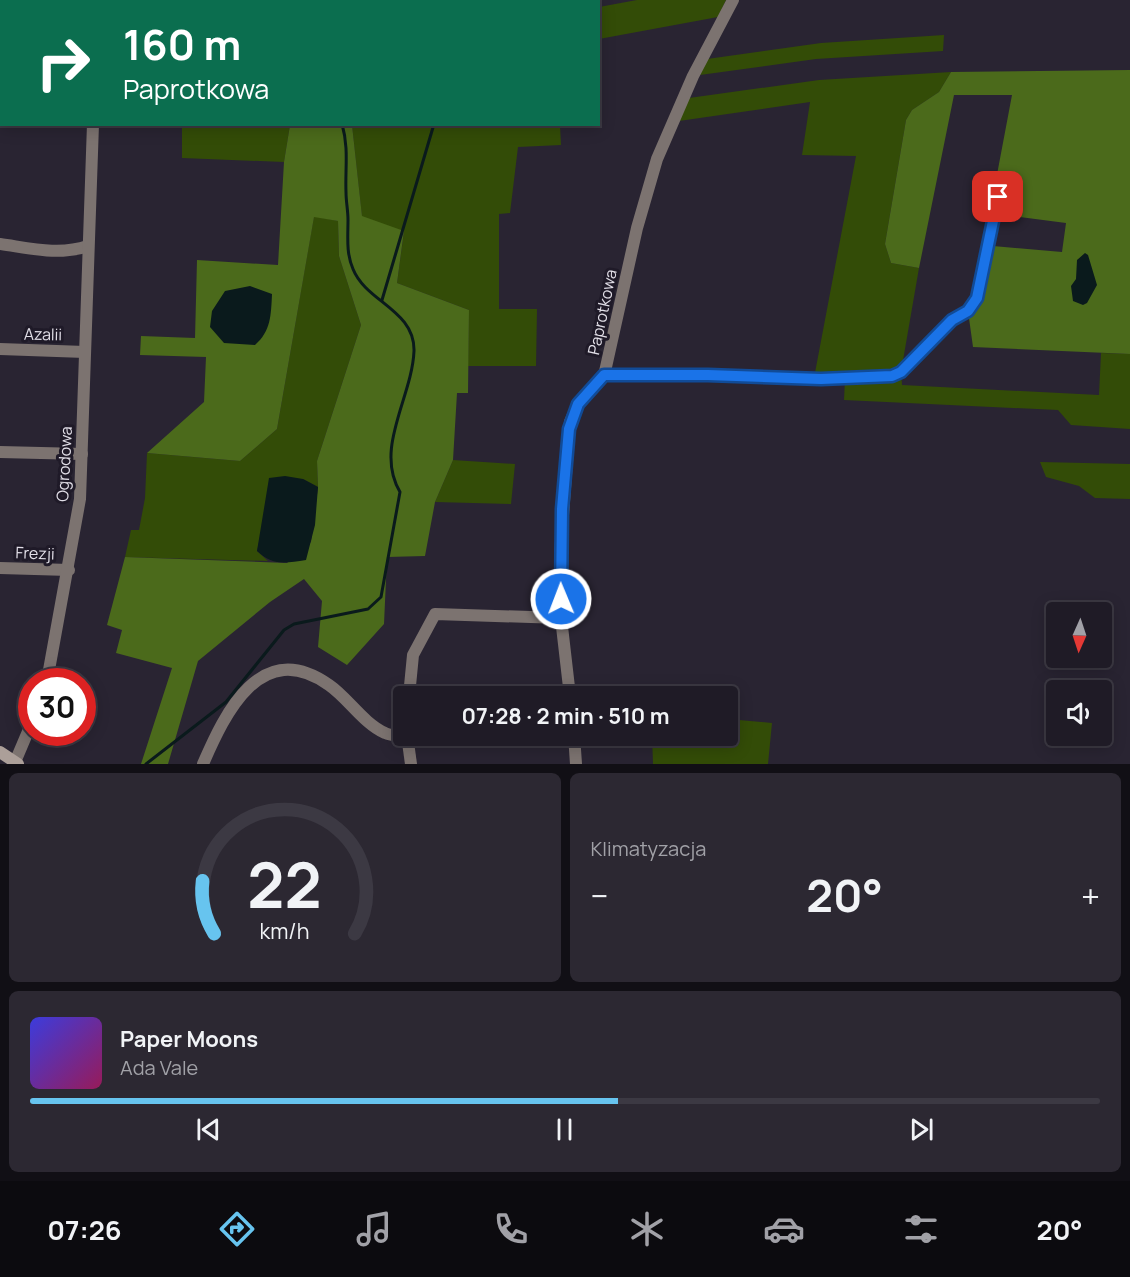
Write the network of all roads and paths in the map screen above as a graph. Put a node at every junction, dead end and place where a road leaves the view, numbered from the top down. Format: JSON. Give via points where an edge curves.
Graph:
{"nodes":[{"id":1,"x":733,"y":0,"type":"edge"},
{"id":2,"x":93,"y":126,"type":"edge"},
{"id":3,"x":998,"y":197,"type":"dead end"},
{"id":4,"x":0,"y":244,"type":"edge"},
{"id":5,"x":88,"y":246,"type":"junction"},
{"id":6,"x":0,"y":350,"type":"edge"},
{"id":7,"x":85,"y":352,"type":"junction"},
{"id":8,"x":604,"y":375,"type":"junction"},
{"id":9,"x":0,"y":452,"type":"edge"},
{"id":10,"x":82,"y":454,"type":"junction"},
{"id":11,"x":0,"y":568,"type":"edge"},
{"id":12,"x":69,"y":570,"type":"junction"},
{"id":13,"x":561,"y":618,"type":"junction"},
{"id":14,"x":50,"y":668,"type":"edge"},
{"id":15,"x":410,"y":686,"type":"edge"},
{"id":16,"x":569,"y":686,"type":"edge"},
{"id":17,"x":393,"y":734,"type":"edge"},
{"id":18,"x":23,"y":746,"type":"edge"},
{"id":19,"x":408,"y":746,"type":"edge"},
{"id":20,"x":575,"y":746,"type":"edge"},
{"id":21,"x":0,"y":752,"type":"edge"},
{"id":22,"x":16,"y":763,"type":"edge"},
{"id":23,"x":203,"y":764,"type":"edge"},
{"id":24,"x":411,"y":764,"type":"edge"},
{"id":25,"x":576,"y":764,"type":"edge"}],
"edges":[{"from":1,"to":8,"type":"street","name":"Paprotkowa","via":[[693,76],[657,159]]},
{"from":2,"to":5,"type":"street","name":"Ogrodowa"},
{"from":3,"to":8,"type":"street","name":"Paprotkowa","via":[[974,303],[901,372],[892,376],[821,379]]},
{"from":4,"to":5,"type":"street","via":[[56,251]]},
{"from":5,"to":7,"type":"street","name":"Ogrodowa"},
{"from":6,"to":7,"type":"street","name":"Azalii"},
{"from":7,"to":10,"type":"street","name":"Ogrodowa"},
{"from":8,"to":13,"type":"street","name":"Paprotkowa","via":[[578,404],[569,429],[562,509]]},
{"from":9,"to":10,"type":"street"},
{"from":10,"to":12,"type":"street","name":"Ogrodowa","via":[[80,499]]},
{"from":11,"to":12,"type":"street","name":"Frezji"},
{"from":12,"to":14,"type":"street","name":"Ogrodowa"},
{"from":13,"to":15,"type":"street","via":[[435,614],[413,655]]},
{"from":13,"to":16,"type":"street","name":"Paprotkowa"},
{"from":17,"to":23,"type":"street","via":[[385,733],[312,674],[298,670],[277,672],[261,678],[236,699],[222,719]]},
{"from":18,"to":22,"type":"street"},
{"from":19,"to":24,"type":"street"},
{"from":20,"to":25,"type":"street"},
{"from":21,"to":22,"type":"main road"}]}
